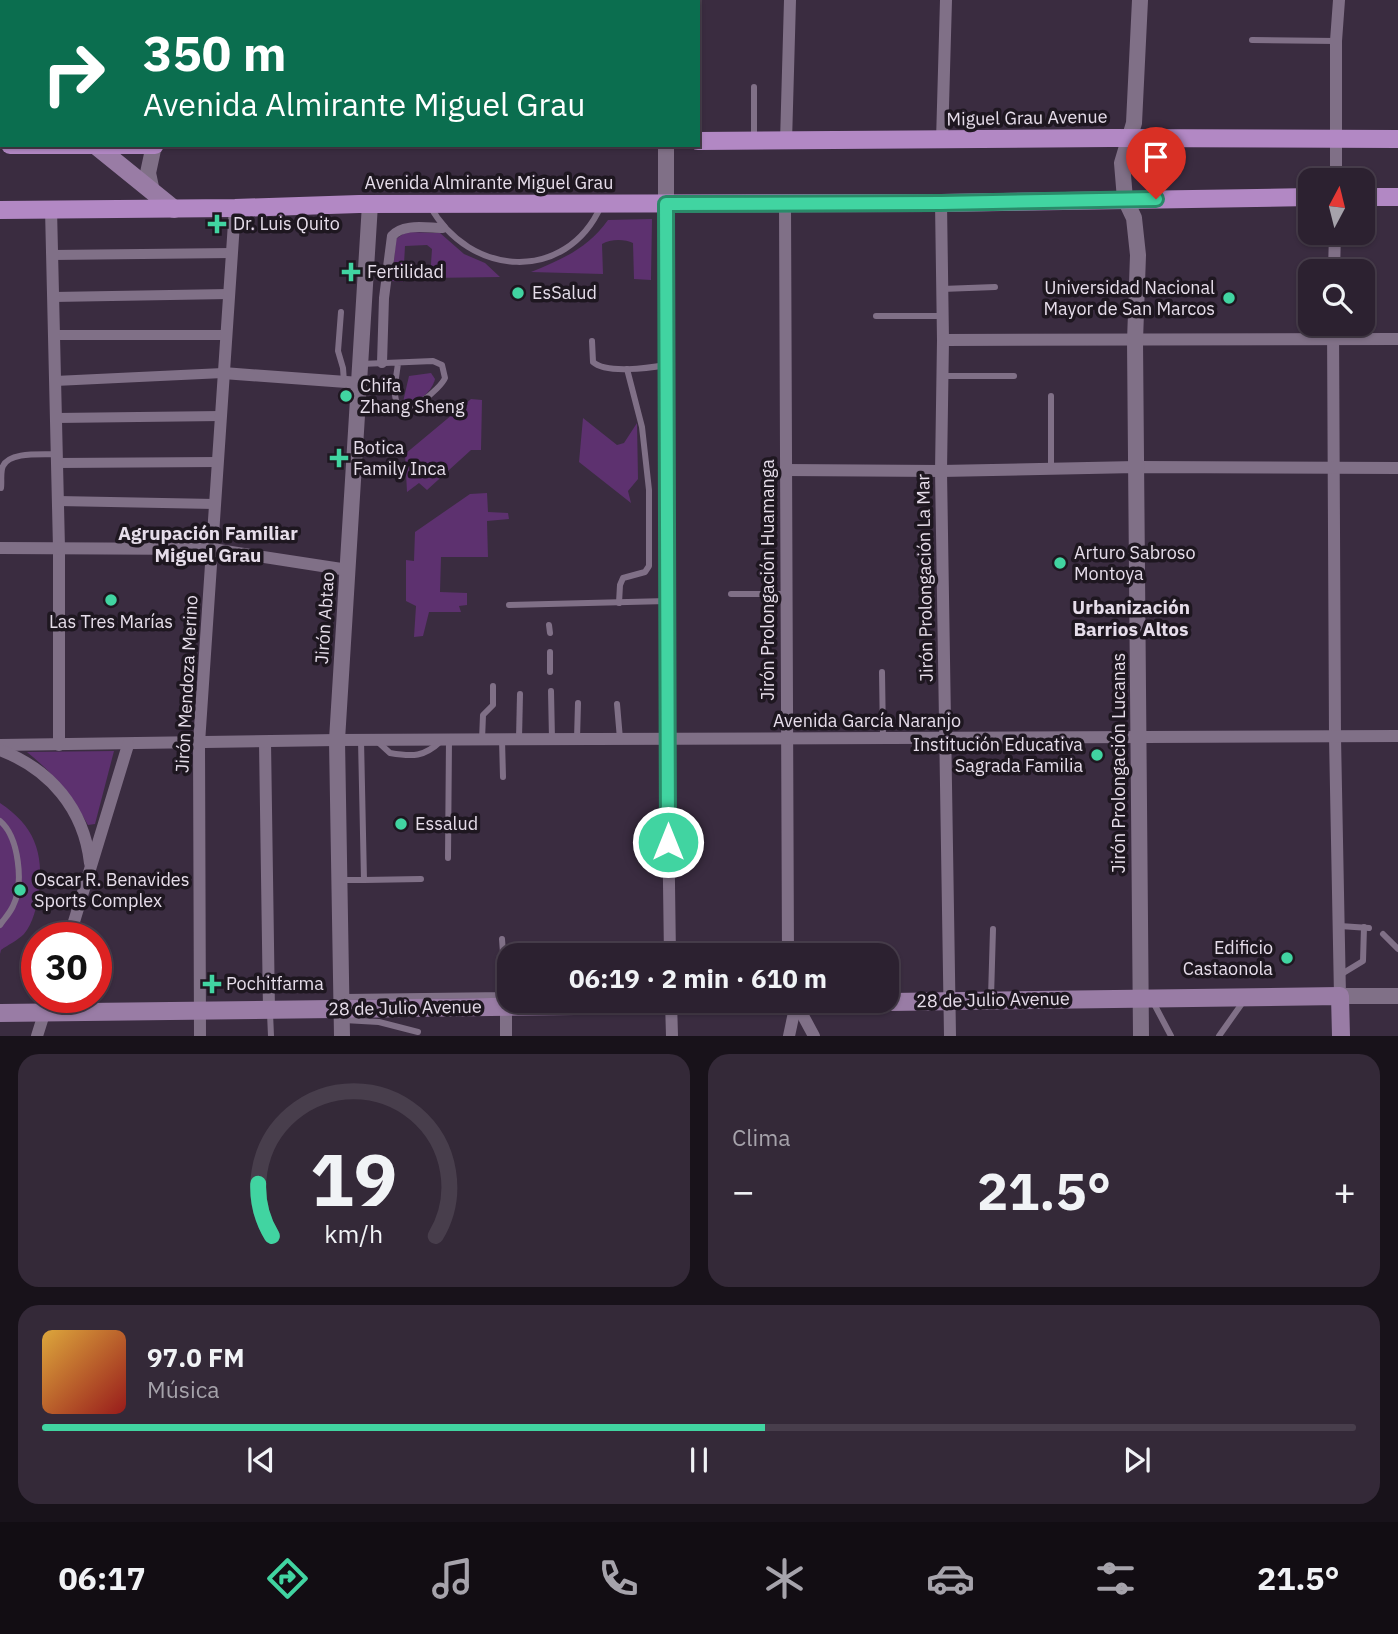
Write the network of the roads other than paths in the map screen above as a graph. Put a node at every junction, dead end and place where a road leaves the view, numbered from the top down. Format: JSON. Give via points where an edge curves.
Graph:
{"nodes":[{"id":1,"x":790,"y":0,"type":"edge"},
{"id":2,"x":946,"y":0,"type":"edge"},
{"id":3,"x":1140,"y":0,"type":"edge"},
{"id":4,"x":1339,"y":0,"type":"edge"},
{"id":5,"x":1252,"y":40,"type":"dead end"},
{"id":6,"x":1336,"y":41,"type":"junction"},
{"id":7,"x":754,"y":87,"type":"dead end"},
{"id":8,"x":1129,"y":138,"type":"junction"},
{"id":9,"x":1335,"y":139,"type":"junction"},
{"id":10,"x":1398,"y":139,"type":"edge"},
{"id":11,"x":700,"y":141,"type":"edge"},
{"id":12,"x":942,"y":141,"type":"junction"},
{"id":13,"x":754,"y":142,"type":"junction"},
{"id":14,"x":786,"y":142,"type":"junction"},
{"id":15,"x":69,"y":147,"type":"edge"},
{"id":16,"x":153,"y":147,"type":"edge"},
{"id":17,"x":98,"y":148,"type":"edge"},
{"id":18,"x":666,"y":148,"type":"edge"},
{"id":19,"x":1336,"y":168,"type":"edge"},
{"id":20,"x":1298,"y":197,"type":"edge"},
{"id":21,"x":1376,"y":197,"type":"edge"},
{"id":22,"x":1398,"y":197,"type":"edge"},
{"id":23,"x":666,"y":199,"type":"junction"},
{"id":24,"x":1125,"y":199,"type":"junction"},
{"id":25,"x":162,"y":200,"type":"junction"},
{"id":26,"x":941,"y":203,"type":"junction"},
{"id":27,"x":370,"y":204,"type":"junction"},
{"id":28,"x":429,"y":204,"type":"junction"},
{"id":29,"x":785,"y":204,"type":"junction"},
{"id":30,"x":602,"y":205,"type":"junction"},
{"id":31,"x":235,"y":208,"type":"junction"},
{"id":32,"x":51,"y":209,"type":"junction"},
{"id":33,"x":0,"y":210,"type":"edge"},
{"id":34,"x":443,"y":228,"type":"junction"},
{"id":35,"x":232,"y":253,"type":"junction"},
{"id":36,"x":52,"y":256,"type":"junction"},
{"id":37,"x":995,"y":287,"type":"dead end"},
{"id":38,"x":942,"y":289,"type":"junction"},
{"id":39,"x":229,"y":294,"type":"junction"},
{"id":40,"x":53,"y":297,"type":"junction"},
{"id":41,"x":341,"y":312,"type":"dead end"},
{"id":42,"x":876,"y":316,"type":"dead end"},
{"id":43,"x":943,"y":316,"type":"junction"},
{"id":44,"x":54,"y":335,"type":"junction"},
{"id":45,"x":226,"y":335,"type":"junction"},
{"id":46,"x":1333,"y":336,"type":"edge"},
{"id":47,"x":1398,"y":339,"type":"edge"},
{"id":48,"x":943,"y":340,"type":"junction"},
{"id":49,"x":1333,"y":340,"type":"junction"},
{"id":50,"x":592,"y":341,"type":"dead end"},
{"id":51,"x":1135,"y":341,"type":"junction"},
{"id":52,"x":382,"y":363,"type":"junction"},
{"id":53,"x":398,"y":363,"type":"junction"},
{"id":54,"x":361,"y":364,"type":"junction"},
{"id":55,"x":666,"y":365,"type":"junction"},
{"id":56,"x":627,"y":369,"type":"junction"},
{"id":57,"x":223,"y":373,"type":"junction"},
{"id":58,"x":943,"y":376,"type":"junction"},
{"id":59,"x":1014,"y":376,"type":"dead end"},
{"id":60,"x":55,"y":381,"type":"junction"},
{"id":61,"x":352,"y":383,"type":"junction"},
{"id":62,"x":1051,"y":396,"type":"dead end"},
{"id":63,"x":221,"y":416,"type":"junction"},
{"id":64,"x":56,"y":418,"type":"junction"},
{"id":65,"x":57,"y":459,"type":"junction"},
{"id":66,"x":218,"y":462,"type":"junction"},
{"id":67,"x":1136,"y":467,"type":"junction"},
{"id":68,"x":1334,"y":468,"type":"junction"},
{"id":69,"x":1398,"y":468,"type":"edge"},
{"id":70,"x":1051,"y":469,"type":"junction"},
{"id":71,"x":785,"y":470,"type":"junction"},
{"id":72,"x":941,"y":471,"type":"junction"},
{"id":73,"x":1,"y":488,"type":"edge"},
{"id":74,"x":58,"y":501,"type":"junction"},
{"id":75,"x":215,"y":504,"type":"junction"},
{"id":76,"x":0,"y":548,"type":"edge"},
{"id":77,"x":59,"y":548,"type":"junction"},
{"id":78,"x":212,"y":550,"type":"junction"},
{"id":79,"x":348,"y":570,"type":"junction"},
{"id":80,"x":731,"y":594,"type":"dead end"},
{"id":81,"x":785,"y":594,"type":"junction"},
{"id":82,"x":667,"y":601,"type":"junction"},
{"id":83,"x":619,"y":603,"type":"junction"},
{"id":84,"x":509,"y":605,"type":"dead end"},
{"id":85,"x":550,"y":652,"type":"dead end"},
{"id":86,"x":550,"y":672,"type":"dead end"},
{"id":87,"x":881,"y":672,"type":"dead end"},
{"id":88,"x":493,"y":687,"type":"dead end"},
{"id":89,"x":551,"y":691,"type":"dead end"},
{"id":90,"x":520,"y":694,"type":"dead end"},
{"id":91,"x":578,"y":703,"type":"dead end"},
{"id":92,"x":617,"y":704,"type":"dead end"},
{"id":93,"x":1398,"y":736,"type":"edge"},
{"id":94,"x":1138,"y":737,"type":"junction"},
{"id":95,"x":1335,"y":737,"type":"junction"},
{"id":96,"x":786,"y":738,"type":"junction"},
{"id":97,"x":883,"y":738,"type":"junction"},
{"id":98,"x":944,"y":738,"type":"junction"},
{"id":99,"x":519,"y":739,"type":"junction"},
{"id":100,"x":552,"y":739,"type":"junction"},
{"id":101,"x":577,"y":739,"type":"junction"},
{"id":102,"x":620,"y":739,"type":"junction"},
{"id":103,"x":667,"y":739,"type":"junction"},
{"id":104,"x":337,"y":740,"type":"junction"},
{"id":105,"x":361,"y":740,"type":"junction"},
{"id":106,"x":446,"y":740,"type":"junction"},
{"id":107,"x":482,"y":740,"type":"junction"},
{"id":108,"x":502,"y":740,"type":"junction"},
{"id":109,"x":265,"y":742,"type":"junction"},
{"id":110,"x":199,"y":743,"type":"junction"},
{"id":111,"x":59,"y":745,"type":"junction"},
{"id":112,"x":128,"y":745,"type":"junction"},
{"id":113,"x":0,"y":748,"type":"edge"},
{"id":114,"x":503,"y":777,"type":"dead end"},
{"id":115,"x":0,"y":821,"type":"edge"},
{"id":116,"x":448,"y":858,"type":"dead end"},
{"id":117,"x":90,"y":870,"type":"junction"},
{"id":118,"x":421,"y":879,"type":"dead end"},
{"id":119,"x":340,"y":880,"type":"junction"},
{"id":120,"x":364,"y":880,"type":"junction"},
{"id":121,"x":74,"y":922,"type":"edge"},
{"id":122,"x":0,"y":925,"type":"edge"},
{"id":123,"x":1339,"y":926,"type":"junction"},
{"id":124,"x":993,"y":929,"type":"dead end"},
{"id":125,"x":1383,"y":934,"type":"dead end"},
{"id":126,"x":502,"y":939,"type":"dead end"},
{"id":127,"x":502,"y":943,"type":"edge"},
{"id":128,"x":670,"y":943,"type":"edge"},
{"id":129,"x":788,"y":943,"type":"edge"},
{"id":130,"x":1398,"y":949,"type":"edge"},
{"id":131,"x":1339,"y":975,"type":"junction"},
{"id":132,"x":1340,"y":996,"type":"junction"},
{"id":133,"x":1398,"y":996,"type":"edge"},
{"id":134,"x":1247,"y":997,"type":"junction"},
{"id":135,"x":1146,"y":998,"type":"junction"},
{"id":136,"x":991,"y":999,"type":"junction"},
{"id":137,"x":899,"y":1001,"type":"edge"},
{"id":138,"x":948,"y":1001,"type":"junction"},
{"id":139,"x":497,"y":1002,"type":"edge"},
{"id":140,"x":112,"y":1008,"type":"edge"},
{"id":141,"x":21,"y":1009,"type":"edge"},
{"id":142,"x":269,"y":1010,"type":"junction"},
{"id":143,"x":200,"y":1012,"type":"junction"},
{"id":144,"x":0,"y":1013,"type":"edge"},
{"id":145,"x":44,"y":1013,"type":"edge"},
{"id":146,"x":506,"y":1013,"type":"edge"},
{"id":147,"x":671,"y":1013,"type":"edge"},
{"id":148,"x":793,"y":1013,"type":"edge"},
{"id":149,"x":801,"y":1013,"type":"edge"},
{"id":150,"x":342,"y":1015,"type":"edge"},
{"id":151,"x":418,"y":1032,"type":"dead end"},
{"id":152,"x":37,"y":1035,"type":"edge"},
{"id":153,"x":200,"y":1035,"type":"edge"},
{"id":154,"x":271,"y":1035,"type":"edge"},
{"id":155,"x":506,"y":1035,"type":"edge"},
{"id":156,"x":672,"y":1035,"type":"edge"},
{"id":157,"x":789,"y":1035,"type":"edge"},
{"id":158,"x":814,"y":1035,"type":"edge"},
{"id":159,"x":950,"y":1035,"type":"edge"},
{"id":160,"x":1145,"y":1035,"type":"edge"},
{"id":161,"x":1171,"y":1035,"type":"edge"},
{"id":162,"x":1219,"y":1035,"type":"edge"},
{"id":163,"x":1341,"y":1035,"type":"edge"}],
"edges":[{"from":1,"to":14,"type":"street"},
{"from":2,"to":12,"type":"street"},
{"from":3,"to":8,"type":"street","name":"Jirón Prolongación Lucanas"},
{"from":4,"to":6,"type":"street"},
{"from":5,"to":6,"type":"lane"},
{"from":6,"to":9,"type":"street"},
{"from":7,"to":13,"type":"lane"},
{"from":8,"to":9,"type":"main road","name":"Miguel Grau Avenue"},
{"from":8,"to":12,"type":"main road","name":"Miguel Grau Avenue"},
{"from":8,"to":24,"type":"street","name":"Jirón Prolongación Lucanas","via":[[1122,163]]},
{"from":9,"to":10,"type":"main road","name":"Miguel Grau Avenue"},
{"from":9,"to":19,"type":"street"},
{"from":11,"to":13,"type":"main road","name":"Miguel Grau Avenue"},
{"from":12,"to":14,"type":"main road","name":"Miguel Grau Avenue"},
{"from":13,"to":14,"type":"main road","name":"Miguel Grau Avenue"},
{"from":15,"to":17,"type":"main road"},
{"from":16,"to":25,"type":"street","via":[[148,173]]},
{"from":17,"to":25,"type":"main road"},
{"from":18,"to":23,"type":"street"},
{"from":20,"to":24,"type":"main road"},
{"from":21,"to":22,"type":"main road"},
{"from":23,"to":29,"type":"main road","name":"Avenida Almirante Miguel Grau"},
{"from":23,"to":30,"type":"main road","name":"Avenida Almirante Miguel Grau"},
{"from":23,"to":55,"type":"street"},
{"from":24,"to":26,"type":"main road"},
{"from":24,"to":51,"type":"street","name":"Jirón Prolongación Lucanas","via":[[1134,218],[1138,255]]},
{"from":25,"to":31,"type":"main road","name":"Avenida Almirante Miguel Grau"},
{"from":25,"to":32,"type":"main road","name":"Avenida Almirante Miguel Grau"},
{"from":26,"to":29,"type":"main road"},
{"from":26,"to":38,"type":"street","name":"Jirón Prolongación La Mar"},
{"from":27,"to":28,"type":"main road","name":"Avenida Almirante Miguel Grau"},
{"from":27,"to":31,"type":"main road","name":"Avenida Almirante Miguel Grau"},
{"from":27,"to":54,"type":"street","name":"Jirón Abtao"},
{"from":28,"to":30,"type":"main road","name":"Avenida Almirante Miguel Grau"},
{"from":28,"to":34,"type":"lane"},
{"from":29,"to":71,"type":"street","name":"Jirón Prolongación Huamanga"},
{"from":30,"to":34,"type":"lane","via":[[578,239],[535,261],[502,262],[485,257]]},
{"from":31,"to":35,"type":"street","name":"Jirón Mendoza Merino"},
{"from":32,"to":33,"type":"main road","name":"Avenida Almirante Miguel Grau"},
{"from":32,"to":36,"type":"street"},
{"from":34,"to":52,"type":"street","via":[[404,228],[392,236]]},
{"from":35,"to":36,"type":"street"},
{"from":35,"to":39,"type":"street","name":"Jirón Mendoza Merino"},
{"from":36,"to":40,"type":"street"},
{"from":37,"to":38,"type":"lane"},
{"from":38,"to":43,"type":"street","name":"Jirón Prolongación La Mar"},
{"from":39,"to":40,"type":"street"},
{"from":39,"to":45,"type":"street","name":"Jirón Mendoza Merino"},
{"from":40,"to":44,"type":"street"},
{"from":41,"to":61,"type":"lane","via":[[338,351]]},
{"from":42,"to":43,"type":"lane"},
{"from":43,"to":48,"type":"street","name":"Jirón Prolongación La Mar"},
{"from":44,"to":45,"type":"street"},
{"from":44,"to":60,"type":"street"},
{"from":45,"to":57,"type":"street","name":"Jirón Mendoza Merino"},
{"from":46,"to":49,"type":"street"},
{"from":47,"to":49,"type":"street"},
{"from":48,"to":51,"type":"street"},
{"from":48,"to":58,"type":"street","name":"Jirón Prolongación La Mar"},
{"from":49,"to":51,"type":"street"},
{"from":49,"to":68,"type":"street"},
{"from":50,"to":56,"type":"lane","via":[[596,365]]},
{"from":51,"to":67,"type":"street","name":"Jirón Prolongación Lucanas"},
{"from":52,"to":53,"type":"lane"},
{"from":52,"to":54,"type":"lane"},
{"from":53,"to":53,"type":"lane","via":[[438,362],[445,378],[412,407],[404,408],[396,399]]},
{"from":54,"to":61,"type":"street","name":"Jirón Abtao"},
{"from":55,"to":56,"type":"lane"},
{"from":55,"to":82,"type":"street"},
{"from":56,"to":83,"type":"lane","via":[[642,427],[649,490],[649,566],[645,572],[623,578]]},
{"from":57,"to":60,"type":"street"},
{"from":57,"to":61,"type":"street"},
{"from":57,"to":63,"type":"street","name":"Jirón Mendoza Merino"},
{"from":58,"to":59,"type":"lane"},
{"from":58,"to":72,"type":"street","name":"Jirón Prolongación La Mar"},
{"from":60,"to":64,"type":"street"},
{"from":61,"to":79,"type":"street","name":"Jirón Abtao"},
{"from":62,"to":70,"type":"lane"},
{"from":63,"to":64,"type":"street"},
{"from":63,"to":66,"type":"street","name":"Jirón Mendoza Merino"},
{"from":64,"to":65,"type":"street"},
{"from":65,"to":66,"type":"street"},
{"from":65,"to":73,"type":"lane","via":[[8,460],[2,467]]},
{"from":65,"to":74,"type":"street"},
{"from":66,"to":75,"type":"street","name":"Jirón Mendoza Merino"},
{"from":67,"to":68,"type":"street"},
{"from":67,"to":70,"type":"street"},
{"from":67,"to":94,"type":"street","name":"Jirón Prolongación Lucanas"},
{"from":68,"to":69,"type":"street"},
{"from":68,"to":95,"type":"street"},
{"from":70,"to":72,"type":"street"},
{"from":71,"to":72,"type":"street"},
{"from":71,"to":81,"type":"street","name":"Jirón Prolongación Huamanga"},
{"from":72,"to":98,"type":"street","name":"Jirón Prolongación La Mar"},
{"from":74,"to":75,"type":"street"},
{"from":74,"to":77,"type":"street"},
{"from":75,"to":78,"type":"street","name":"Jirón Mendoza Merino"},
{"from":76,"to":77,"type":"street"},
{"from":77,"to":78,"type":"street"},
{"from":77,"to":111,"type":"street"},
{"from":78,"to":79,"type":"street"},
{"from":78,"to":110,"type":"street","name":"Jirón Mendoza Merino"},
{"from":79,"to":104,"type":"street","name":"Jirón Abtao"},
{"from":80,"to":81,"type":"lane"},
{"from":81,"to":96,"type":"street","name":"Jirón Prolongación Huamanga"},
{"from":82,"to":83,"type":"lane"},
{"from":82,"to":103,"type":"street"},
{"from":83,"to":84,"type":"lane"},
{"from":85,"to":86,"type":"lane"},
{"from":87,"to":97,"type":"lane"},
{"from":88,"to":107,"type":"lane","via":[[493,705],[482,715]]},
{"from":89,"to":100,"type":"lane"},
{"from":90,"to":99,"type":"lane"},
{"from":91,"to":101,"type":"lane"},
{"from":92,"to":102,"type":"lane"},
{"from":93,"to":95,"type":"street","name":"Avenida García Naranjo"},
{"from":94,"to":95,"type":"street","name":"Avenida García Naranjo"},
{"from":94,"to":98,"type":"street","name":"Avenida García Naranjo"},
{"from":94,"to":135,"type":"street","name":"Jirón Prolongación Lucanas"},
{"from":95,"to":123,"type":"street"},
{"from":96,"to":97,"type":"street","name":"Avenida García Naranjo"},
{"from":96,"to":103,"type":"street","name":"Avenida García Naranjo"},
{"from":96,"to":129,"type":"street","name":"Jirón Prolongación Huamanga"},
{"from":97,"to":98,"type":"street","name":"Avenida García Naranjo"},
{"from":98,"to":138,"type":"street","name":"Jirón Prolongación La Mar"},
{"from":99,"to":100,"type":"street","name":"Avenida García Naranjo"},
{"from":99,"to":108,"type":"street","name":"Avenida García Naranjo"},
{"from":100,"to":101,"type":"street","name":"Avenida García Naranjo"},
{"from":101,"to":102,"type":"street","name":"Avenida García Naranjo"},
{"from":102,"to":103,"type":"street","name":"Avenida García Naranjo"},
{"from":103,"to":128,"type":"street"},
{"from":104,"to":105,"type":"street","name":"Avenida García Naranjo"},
{"from":104,"to":109,"type":"street","name":"Avenida García Naranjo"},
{"from":104,"to":119,"type":"street","name":"Jirón Abtao"},
{"from":105,"to":106,"type":"street","name":"Avenida García Naranjo"},
{"from":105,"to":120,"type":"lane"},
{"from":106,"to":107,"type":"street","name":"Avenida García Naranjo"},
{"from":106,"to":116,"type":"lane"},
{"from":107,"to":108,"type":"street","name":"Avenida García Naranjo"},
{"from":108,"to":114,"type":"lane"},
{"from":109,"to":110,"type":"street","name":"Avenida García Naranjo"},
{"from":109,"to":142,"type":"street"},
{"from":110,"to":112,"type":"street","name":"Avenida García Naranjo"},
{"from":110,"to":143,"type":"street","name":"Jirón Mendoza Merino"},
{"from":111,"to":112,"type":"street","name":"Avenida García Naranjo"},
{"from":111,"to":113,"type":"street","name":"Avenida García Naranjo"},
{"from":112,"to":117,"type":"street"},
{"from":113,"to":117,"type":"street","via":[[42,772],[67,800],[84,833]]},
{"from":115,"to":122,"type":"lane","via":[[18,855],[18,891]]},
{"from":117,"to":121,"type":"street"},
{"from":118,"to":120,"type":"lane"},
{"from":119,"to":120,"type":"lane"},
{"from":119,"to":150,"type":"street","name":"Jirón Abtao"},
{"from":123,"to":131,"type":"street"},
{"from":123,"to":131,"type":"lane","via":[[1366,928],[1363,961]]},
{"from":124,"to":136,"type":"lane"},
{"from":125,"to":130,"type":"lane"},
{"from":126,"to":127,"type":"lane"},
{"from":131,"to":132,"type":"street"},
{"from":132,"to":133,"type":"street","name":"28 de Julio Avenue"},
{"from":132,"to":134,"type":"main road","name":"28 de Julio Avenue"},
{"from":132,"to":163,"type":"main road"},
{"from":134,"to":135,"type":"main road","name":"28 de Julio Avenue"},
{"from":134,"to":162,"type":"lane"},
{"from":135,"to":136,"type":"main road","name":"28 de Julio Avenue"},
{"from":135,"to":160,"type":"street","name":"Jirón Prolongación Lucanas"},
{"from":135,"to":161,"type":"lane"},
{"from":136,"to":138,"type":"main road","name":"28 de Julio Avenue"},
{"from":137,"to":138,"type":"main road","name":"28 de Julio Avenue"},
{"from":138,"to":159,"type":"street","name":"Jirón Prolongación La Mar"},
{"from":139,"to":150,"type":"main road","name":"28 de Julio Avenue"},
{"from":140,"to":143,"type":"main road","name":"28 de Julio Avenue"},
{"from":141,"to":144,"type":"main road","name":"28 de Julio Avenue"},
{"from":142,"to":143,"type":"main road","name":"28 de Julio Avenue"},
{"from":142,"to":150,"type":"main road","name":"28 de Julio Avenue"},
{"from":142,"to":154,"type":"lane"},
{"from":143,"to":153,"type":"street","name":"Jirón Mendoza Merino"},
{"from":145,"to":152,"type":"street"},
{"from":146,"to":155,"type":"street"},
{"from":147,"to":156,"type":"street"},
{"from":148,"to":157,"type":"street"},
{"from":149,"to":158,"type":"street"},
{"from":150,"to":151,"type":"lane"}]}
